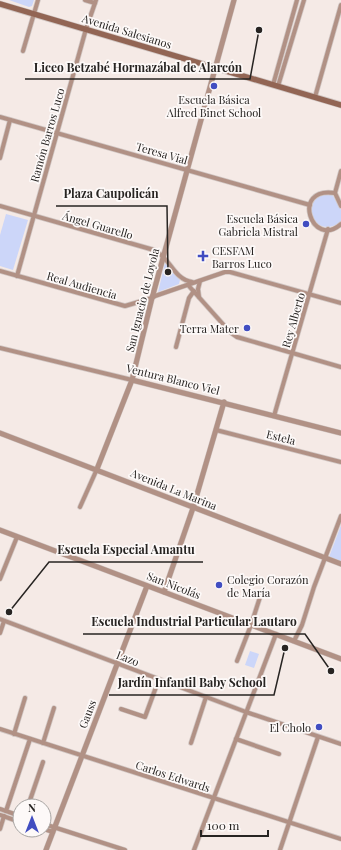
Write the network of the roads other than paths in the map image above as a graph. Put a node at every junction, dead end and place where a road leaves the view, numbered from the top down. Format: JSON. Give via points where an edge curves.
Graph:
{"nodes":[{"id":1,"x":38,"y":0,"type":"edge"},
{"id":2,"x":85,"y":0,"type":"edge"},
{"id":3,"x":234,"y":0,"type":"edge"},
{"id":4,"x":297,"y":0,"type":"edge"},
{"id":5,"x":304,"y":0,"type":"edge"},
{"id":6,"x":96,"y":2,"type":"edge"},
{"id":7,"x":0,"y":4,"type":"edge"},
{"id":8,"x":341,"y":5,"type":"edge"},
{"id":9,"x":34,"y":13,"type":"junction"},
{"id":10,"x":86,"y":29,"type":"junction"},
{"id":11,"x":23,"y":51,"type":"dead end"},
{"id":12,"x":216,"y":68,"type":"junction"},
{"id":13,"x":275,"y":86,"type":"junction"},
{"id":14,"x":315,"y":97,"type":"junction"},
{"id":15,"x":341,"y":105,"type":"edge"},
{"id":16,"x":0,"y":117,"type":"edge"},
{"id":17,"x":10,"y":120,"type":"junction"},
{"id":18,"x":57,"y":133,"type":"junction"},
{"id":19,"x":0,"y":158,"type":"edge"},
{"id":20,"x":187,"y":170,"type":"junction"},
{"id":21,"x":341,"y":171,"type":"edge"},
{"id":22,"x":335,"y":193,"type":"junction"},
{"id":23,"x":310,"y":205,"type":"junction"},
{"id":24,"x":341,"y":206,"type":"edge"},
{"id":25,"x":0,"y":208,"type":"edge"},
{"id":26,"x":34,"y":216,"type":"junction"},
{"id":27,"x":341,"y":224,"type":"edge"},
{"id":28,"x":328,"y":229,"type":"junction"},
{"id":29,"x":163,"y":256,"type":"junction"},
{"id":30,"x":0,"y":271,"type":"edge"},
{"id":31,"x":17,"y":276,"type":"junction"},
{"id":32,"x":180,"y":278,"type":"junction"},
{"id":33,"x":200,"y":280,"type":"junction"},
{"id":34,"x":195,"y":282,"type":"junction"},
{"id":35,"x":188,"y":284,"type":"junction"},
{"id":36,"x":180,"y":288,"type":"junction"},
{"id":37,"x":194,"y":291,"type":"junction"},
{"id":38,"x":310,"y":294,"type":"junction"},
{"id":39,"x":199,"y":297,"type":"junction"},
{"id":40,"x":152,"y":298,"type":"junction"},
{"id":41,"x":341,"y":303,"type":"edge"},
{"id":42,"x":176,"y":347,"type":"dead end"},
{"id":43,"x":0,"y":348,"type":"edge"},
{"id":44,"x":292,"y":353,"type":"junction"},
{"id":45,"x":341,"y":367,"type":"edge"},
{"id":46,"x":132,"y":380,"type":"junction"},
{"id":47,"x":224,"y":402,"type":"junction"},
{"id":48,"x":274,"y":416,"type":"junction"},
{"id":49,"x":216,"y":430,"type":"junction"},
{"id":50,"x":0,"y":433,"type":"edge"},
{"id":51,"x":341,"y":433,"type":"edge"},
{"id":52,"x":341,"y":462,"type":"edge"},
{"id":53,"x":96,"y":469,"type":"junction"},
{"id":54,"x":80,"y":507,"type":"dead end"},
{"id":55,"x":193,"y":508,"type":"junction"},
{"id":56,"x":341,"y":516,"type":"edge"},
{"id":57,"x":0,"y":530,"type":"edge"},
{"id":58,"x":16,"y":537,"type":"junction"},
{"id":59,"x":326,"y":558,"type":"junction"},
{"id":60,"x":341,"y":564,"type":"edge"},
{"id":61,"x":0,"y":579,"type":"edge"},
{"id":62,"x":147,"y":586,"type":"junction"},
{"id":63,"x":164,"y":592,"type":"junction"},
{"id":64,"x":261,"y":594,"type":"dead end"},
{"id":65,"x":2,"y":620,"type":"edge"},
{"id":66,"x":251,"y":625,"type":"junction"},
{"id":67,"x":0,"y":633,"type":"edge"},
{"id":68,"x":276,"y":634,"type":"junction"},
{"id":69,"x":294,"y":641,"type":"junction"},
{"id":70,"x":341,"y":659,"type":"edge"},
{"id":71,"x":237,"y":662,"type":"dead end"},
{"id":72,"x":117,"y":664,"type":"junction"},
{"id":73,"x":159,"y":679,"type":"junction"},
{"id":74,"x":206,"y":697,"type":"junction"},
{"id":75,"x":25,"y":698,"type":"dead end"},
{"id":76,"x":54,"y":708,"type":"dead end"},
{"id":77,"x":121,"y":709,"type":"dead end"},
{"id":78,"x":246,"y":712,"type":"junction"},
{"id":79,"x":0,"y":729,"type":"edge"},
{"id":80,"x":14,"y":734,"type":"junction"},
{"id":81,"x":318,"y":737,"type":"junction"},
{"id":82,"x":30,"y":739,"type":"junction"},
{"id":83,"x":236,"y":739,"type":"junction"},
{"id":84,"x":43,"y":743,"type":"junction"},
{"id":85,"x":190,"y":743,"type":"dead end"},
{"id":86,"x":341,"y":744,"type":"edge"},
{"id":87,"x":279,"y":754,"type":"dead end"},
{"id":88,"x":82,"y":756,"type":"junction"},
{"id":89,"x":43,"y":762,"type":"dead end"},
{"id":90,"x":31,"y":798,"type":"edge"},
{"id":91,"x":214,"y":798,"type":"junction"},
{"id":92,"x":0,"y":810,"type":"edge"},
{"id":93,"x":6,"y":811,"type":"junction"},
{"id":94,"x":12,"y":813,"type":"edge"},
{"id":95,"x":2,"y":816,"type":"edge"},
{"id":96,"x":12,"y":819,"type":"edge"},
{"id":97,"x":290,"y":823,"type":"junction"},
{"id":98,"x":0,"y":829,"type":"edge"},
{"id":99,"x":54,"y":830,"type":"junction"},
{"id":100,"x":341,"y":839,"type":"edge"},
{"id":101,"x":46,"y":850,"type":"edge"},
{"id":102,"x":125,"y":850,"type":"edge"},
{"id":103,"x":194,"y":850,"type":"edge"},
{"id":104,"x":280,"y":850,"type":"edge"}],
"edges":[{"from":1,"to":9,"type":"street"},
{"from":2,"to":6,"type":"street"},
{"from":3,"to":12,"type":"street","name":"San Ignacio de Loyola"},
{"from":4,"to":13,"type":"street"},
{"from":5,"to":13,"type":"street"},
{"from":6,"to":10,"type":"street","name":"Ramón Barros Luco"},
{"from":7,"to":9,"type":"main road","name":"Avenida Salesianos"},
{"from":8,"to":14,"type":"street"},
{"from":9,"to":10,"type":"main road","name":"Avenida Salesianos"},
{"from":9,"to":11,"type":"street"},
{"from":10,"to":12,"type":"main road","name":"Avenida Salesianos"},
{"from":10,"to":18,"type":"street","name":"Ramón Barros Luco"},
{"from":12,"to":13,"type":"main road","name":"Avenida Salesianos"},
{"from":12,"to":20,"type":"street","name":"San Ignacio de Loyola"},
{"from":13,"to":14,"type":"main road","name":"Avenida Salesianos"},
{"from":14,"to":15,"type":"main road","name":"Avenida Salesianos"},
{"from":16,"to":17,"type":"street","name":"Teresa Vial"},
{"from":17,"to":18,"type":"street","name":"Teresa Vial"},
{"from":17,"to":19,"type":"street"},
{"from":18,"to":20,"type":"street","name":"Teresa Vial"},
{"from":18,"to":26,"type":"street","name":"Ramón Barros Luco"},
{"from":20,"to":23,"type":"street","name":"Teresa Vial"},
{"from":20,"to":29,"type":"street","name":"San Ignacio de Loyola"},
{"from":21,"to":22,"type":"street"},
{"from":22,"to":23,"type":"street","via":[[320,194],[313,198]]},
{"from":22,"to":24,"type":"street"},
{"from":23,"to":28,"type":"street","via":[[309,214],[312,222],[318,227]]},
{"from":25,"to":26,"type":"street","name":"Ángel Guarello"},
{"from":26,"to":29,"type":"street","name":"Ángel Guarello","via":[[154,250]]},
{"from":26,"to":31,"type":"street","name":"Ramón Barros Luco"},
{"from":27,"to":28,"type":"street"},
{"from":28,"to":38,"type":"street","name":"Rey Alberto"},
{"from":29,"to":32,"type":"street","name":"Ángel Guarello"},
{"from":29,"to":40,"type":"street","name":"San Ignacio de Loyola"},
{"from":30,"to":31,"type":"street","name":"Real Audiencia"},
{"from":31,"to":40,"type":"street","name":"Real Audiencia","via":[[126,306]]},
{"from":32,"to":34,"type":"street"},
{"from":32,"to":36,"type":"street"},
{"from":33,"to":34,"type":"street"},
{"from":33,"to":38,"type":"street","via":[[230,272]]},
{"from":33,"to":39,"type":"street"},
{"from":34,"to":35,"type":"street"},
{"from":35,"to":36,"type":"street","name":"Real Audiencia"},
{"from":35,"to":37,"type":"street"},
{"from":36,"to":40,"type":"street","name":"Real Audiencia"},
{"from":37,"to":39,"type":"street"},
{"from":37,"to":42,"type":"street","via":[[189,298]]},
{"from":38,"to":41,"type":"street"},
{"from":38,"to":44,"type":"street","name":"Rey Alberto"},
{"from":39,"to":44,"type":"street","via":[[234,335]]},
{"from":40,"to":46,"type":"street","name":"San Ignacio de Loyola"},
{"from":43,"to":46,"type":"street","name":"Ventura Blanco Viel"},
{"from":44,"to":45,"type":"street"},
{"from":44,"to":48,"type":"street","name":"Rey Alberto"},
{"from":46,"to":47,"type":"street","name":"Ventura Blanco Viel"},
{"from":46,"to":53,"type":"street","name":"San Ignacio de Loyola"},
{"from":47,"to":48,"type":"street","name":"Ventura Blanco Viel"},
{"from":47,"to":49,"type":"street"},
{"from":48,"to":51,"type":"street","name":"Ventura Blanco Viel"},
{"from":49,"to":52,"type":"street","name":"Estela"},
{"from":49,"to":55,"type":"street"},
{"from":50,"to":53,"type":"street","name":"Avenida La Marina"},
{"from":53,"to":54,"type":"street","name":"San Ignacio de Loyola"},
{"from":53,"to":55,"type":"street","name":"Avenida La Marina"},
{"from":55,"to":59,"type":"street","name":"Avenida La Marina"},
{"from":55,"to":63,"type":"street"},
{"from":56,"to":59,"type":"street"},
{"from":57,"to":58,"type":"street","name":"San Nicolás"},
{"from":58,"to":61,"type":"street"},
{"from":58,"to":62,"type":"street","name":"San Nicolás"},
{"from":59,"to":60,"type":"street","name":"Avenida La Marina"},
{"from":59,"to":69,"type":"street"},
{"from":62,"to":63,"type":"street","name":"San Nicolás"},
{"from":62,"to":72,"type":"street","name":"Gauss"},
{"from":63,"to":66,"type":"street","name":"San Nicolás"},
{"from":64,"to":66,"type":"street"},
{"from":65,"to":67,"type":"street"},
{"from":65,"to":72,"type":"street","name":"Lazo"},
{"from":66,"to":68,"type":"street","name":"San Nicolás"},
{"from":66,"to":71,"type":"street"},
{"from":68,"to":69,"type":"street","name":"San Nicolás"},
{"from":68,"to":78,"type":"street"},
{"from":69,"to":70,"type":"street","name":"San Nicolás"},
{"from":72,"to":73,"type":"street","name":"Lazo"},
{"from":72,"to":88,"type":"street","name":"Gauss"},
{"from":73,"to":74,"type":"street","name":"Lazo"},
{"from":73,"to":77,"type":"street","via":[[145,716]]},
{"from":74,"to":78,"type":"street","name":"Lazo"},
{"from":74,"to":85,"type":"street"},
{"from":75,"to":80,"type":"street"},
{"from":76,"to":84,"type":"street"},
{"from":78,"to":81,"type":"street","name":"Lazo"},
{"from":78,"to":83,"type":"street"},
{"from":79,"to":80,"type":"street","name":"Carlos Edwards"},
{"from":80,"to":82,"type":"street","name":"Carlos Edwards"},
{"from":81,"to":86,"type":"street","name":"Lazo"},
{"from":81,"to":97,"type":"street"},
{"from":82,"to":84,"type":"street","name":"Carlos Edwards"},
{"from":82,"to":93,"type":"street"},
{"from":83,"to":87,"type":"street"},
{"from":83,"to":91,"type":"street"},
{"from":84,"to":88,"type":"street","name":"Carlos Edwards"},
{"from":88,"to":91,"type":"street","name":"Carlos Edwards"},
{"from":88,"to":99,"type":"street","name":"Gauss"},
{"from":89,"to":90,"type":"street"},
{"from":91,"to":97,"type":"street","name":"Carlos Edwards"},
{"from":91,"to":103,"type":"street"},
{"from":92,"to":93,"type":"street"},
{"from":93,"to":94,"type":"street"},
{"from":95,"to":96,"type":"street"},
{"from":95,"to":98,"type":"street"},
{"from":97,"to":100,"type":"street","name":"Carlos Edwards"},
{"from":97,"to":104,"type":"street"},
{"from":99,"to":101,"type":"street","name":"Gauss"},
{"from":99,"to":102,"type":"street"}]}
